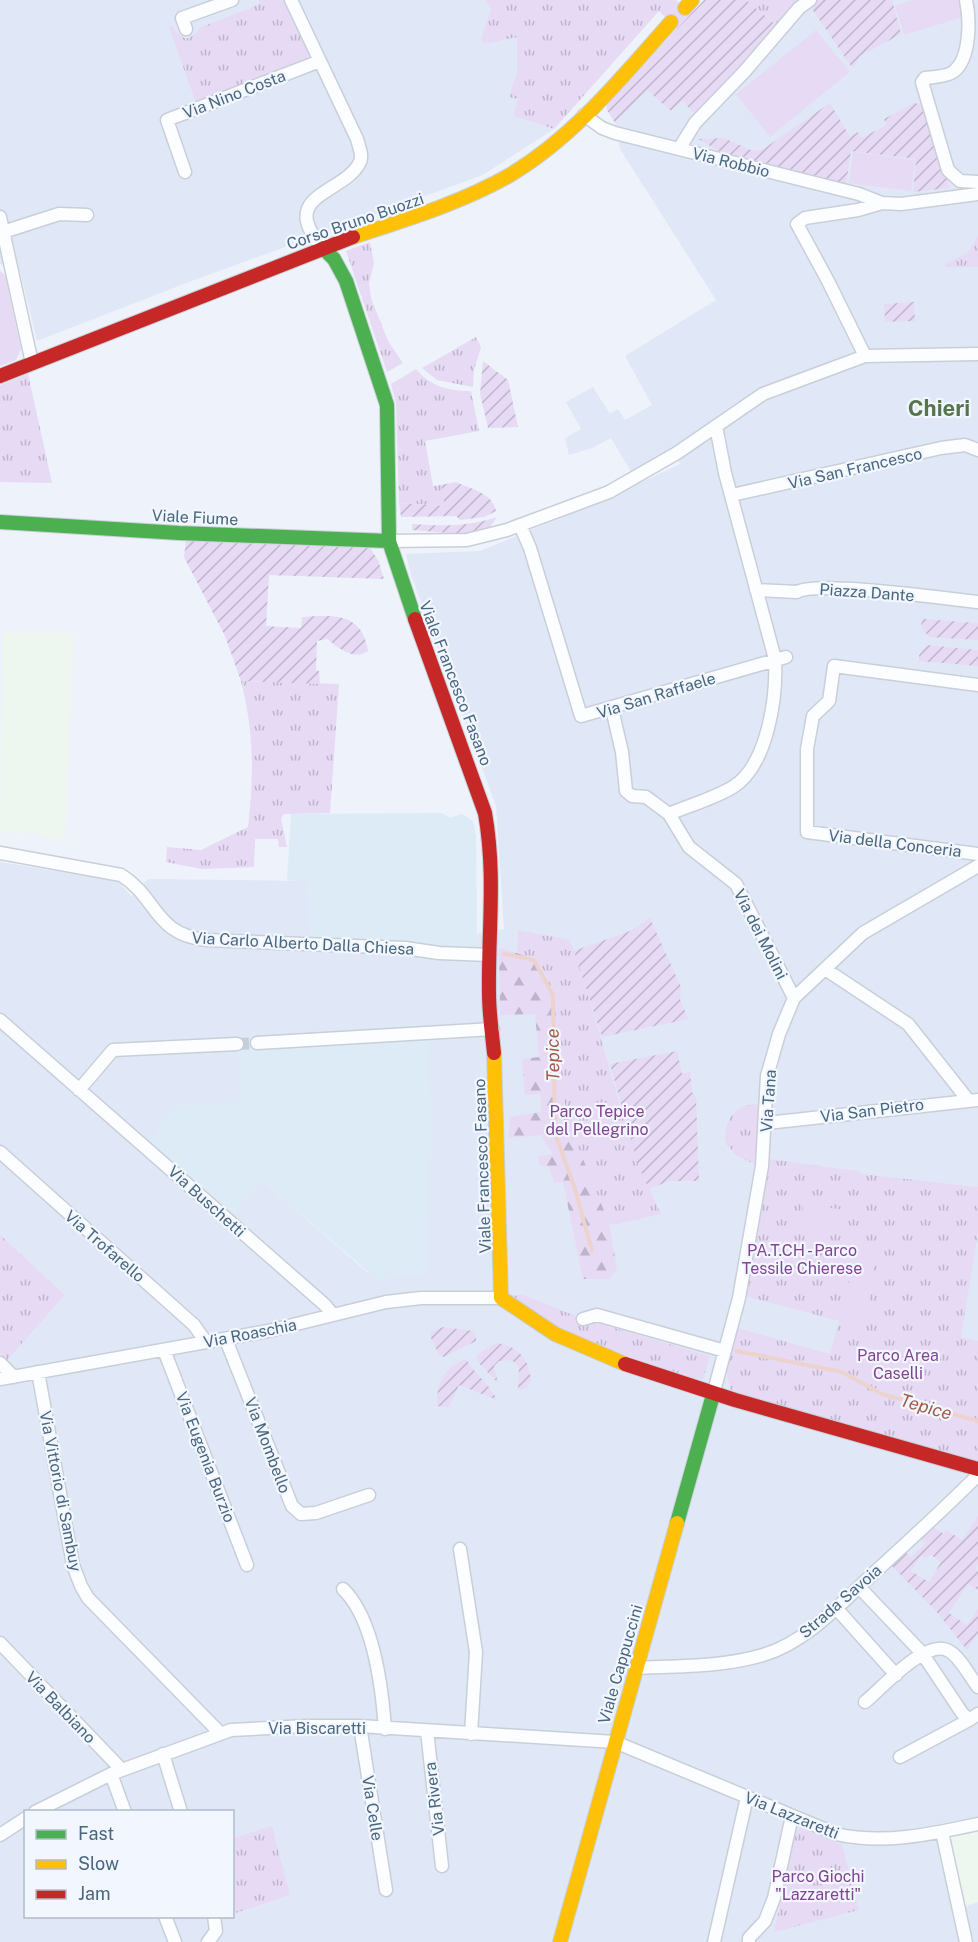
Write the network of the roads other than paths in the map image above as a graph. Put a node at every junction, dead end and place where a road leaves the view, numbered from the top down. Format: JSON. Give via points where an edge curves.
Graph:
{"nodes":[{"id":1,"x":232,"y":0,"type":"edge"},
{"id":2,"x":291,"y":0,"type":"edge"},
{"id":3,"x":810,"y":0,"type":"edge"},
{"id":4,"x":966,"y":0,"type":"edge"},
{"id":5,"x":169,"y":22,"type":"dead end"},
{"id":6,"x":671,"y":22,"type":"dead end"},
{"id":7,"x":320,"y":61,"type":"junction"},
{"id":8,"x":584,"y":115,"type":"junction"},
{"id":9,"x":679,"y":149,"type":"junction"},
{"id":10,"x":186,"y":172,"type":"dead end"},
{"id":11,"x":978,"y":182,"type":"edge"},
{"id":12,"x":978,"y":194,"type":"edge"},
{"id":13,"x":882,"y":203,"type":"junction"},
{"id":14,"x":87,"y":215,"type":"dead end"},
{"id":15,"x":0,"y":217,"type":"edge"},
{"id":16,"x":3,"y":232,"type":"junction"},
{"id":17,"x":323,"y":248,"type":"junction"},
{"id":18,"x":978,"y":354,"type":"edge"},
{"id":19,"x":865,"y":356,"type":"junction"},
{"id":20,"x":32,"y":363,"type":"junction"},
{"id":21,"x":0,"y":376,"type":"edge"},
{"id":22,"x":716,"y":426,"type":"junction"},
{"id":23,"x":978,"y":450,"type":"edge"},
{"id":24,"x":732,"y":495,"type":"junction"},
{"id":25,"x":0,"y":522,"type":"edge"},
{"id":26,"x":520,"y":525,"type":"junction"},
{"id":27,"x":389,"y":541,"type":"junction"},
{"id":28,"x":756,"y":590,"type":"junction"},
{"id":29,"x":978,"y":602,"type":"edge"},
{"id":30,"x":780,"y":658,"type":"junction"},
{"id":31,"x":978,"y":684,"type":"edge"},
{"id":32,"x":612,"y":709,"type":"junction"},
{"id":33,"x":669,"y":814,"type":"junction"},
{"id":34,"x":0,"y":853,"type":"edge"},
{"id":35,"x":978,"y":854,"type":"edge"},
{"id":36,"x":978,"y":866,"type":"edge"},
{"id":37,"x":490,"y":955,"type":"junction"},
{"id":38,"x":825,"y":969,"type":"junction"},
{"id":39,"x":794,"y":998,"type":"junction"},
{"id":40,"x":0,"y":1020,"type":"edge"},
{"id":41,"x":493,"y":1029,"type":"junction"},
{"id":42,"x":257,"y":1043,"type":"tunnel mouth"},
{"id":43,"x":237,"y":1044,"type":"tunnel mouth"},
{"id":44,"x":78,"y":1090,"type":"junction"},
{"id":45,"x":973,"y":1100,"type":"edge"},
{"id":46,"x":767,"y":1123,"type":"junction"},
{"id":47,"x":0,"y":1152,"type":"edge"},
{"id":48,"x":501,"y":1298,"type":"junction"},
{"id":49,"x":333,"y":1315,"type":"junction"},
{"id":50,"x":583,"y":1319,"type":"dead end"},
{"id":51,"x":226,"y":1340,"type":"junction"},
{"id":52,"x":206,"y":1342,"type":"junction"},
{"id":53,"x":164,"y":1350,"type":"junction"},
{"id":54,"x":725,"y":1351,"type":"junction"},
{"id":55,"x":0,"y":1363,"type":"edge"},
{"id":56,"x":38,"y":1372,"type":"junction"},
{"id":57,"x":14,"y":1377,"type":"junction"},
{"id":58,"x":0,"y":1379,"type":"edge"},
{"id":59,"x":713,"y":1395,"type":"junction"},
{"id":60,"x":978,"y":1469,"type":"edge"},
{"id":61,"x":978,"y":1475,"type":"edge"},
{"id":62,"x":369,"y":1494,"type":"dead end"},
{"id":63,"x":460,"y":1550,"type":"dead end"},
{"id":64,"x":247,"y":1565,"type":"dead end"},
{"id":65,"x":860,"y":1587,"type":"junction"},
{"id":66,"x":343,"y":1589,"type":"dead end"},
{"id":67,"x":836,"y":1608,"type":"junction"},
{"id":68,"x":0,"y":1643,"type":"edge"},
{"id":69,"x":922,"y":1653,"type":"junction"},
{"id":70,"x":636,"y":1668,"type":"junction"},
{"id":71,"x":896,"y":1675,"type":"junction"},
{"id":72,"x":978,"y":1687,"type":"edge"},
{"id":73,"x":865,"y":1702,"type":"dead end"},
{"id":74,"x":973,"y":1717,"type":"edge"},
{"id":75,"x":360,"y":1726,"type":"junction"},
{"id":76,"x":385,"y":1729,"type":"junction"},
{"id":77,"x":427,"y":1731,"type":"junction"},
{"id":78,"x":221,"y":1734,"type":"junction"},
{"id":79,"x":471,"y":1734,"type":"junction"},
{"id":80,"x":615,"y":1742,"type":"junction"},
{"id":81,"x":162,"y":1754,"type":"junction"},
{"id":82,"x":900,"y":1757,"type":"dead end"},
{"id":83,"x":117,"y":1772,"type":"junction"},
{"id":84,"x":747,"y":1797,"type":"junction"},
{"id":85,"x":39,"y":1810,"type":"edge"},
{"id":86,"x":125,"y":1810,"type":"edge"},
{"id":87,"x":180,"y":1810,"type":"edge"},
{"id":88,"x":792,"y":1816,"type":"junction"},
{"id":89,"x":24,"y":1819,"type":"edge"},
{"id":90,"x":978,"y":1824,"type":"edge"},
{"id":91,"x":942,"y":1832,"type":"junction"},
{"id":92,"x":0,"y":1834,"type":"edge"},
{"id":93,"x":442,"y":1866,"type":"dead end"},
{"id":94,"x":386,"y":1890,"type":"dead end"},
{"id":95,"x":165,"y":1918,"type":"edge"},
{"id":96,"x":214,"y":1918,"type":"edge"},
{"id":97,"x":175,"y":1942,"type":"edge"},
{"id":98,"x":208,"y":1942,"type":"edge"},
{"id":99,"x":560,"y":1942,"type":"edge"},
{"id":100,"x":714,"y":1942,"type":"edge"},
{"id":101,"x":749,"y":1942,"type":"edge"},
{"id":102,"x":966,"y":1942,"type":"edge"}],
"edges":[{"from":1,"to":5,"type":"street","via":[[184,23]]},
{"from":2,"to":7,"type":"street"},
{"from":3,"to":9,"type":"street","via":[[695,123]]},
{"from":4,"to":11,"type":"street","via":[[970,28],[958,66],[951,74],[925,78],[922,82],[948,170],[960,181]]},
{"from":6,"to":8,"type":"street","name":"Corso Bruno Buozzi"},
{"from":7,"to":10,"type":"street","name":"Via Nino Costa","via":[[167,120]]},
{"from":7,"to":17,"type":"street","via":[[362,154],[355,169],[315,198],[309,209],[307,217],[313,236]]},
{"from":8,"to":9,"type":"street","name":"Via Robbio","via":[[608,130]]},
{"from":8,"to":17,"type":"street","name":"Corso Bruno Buozzi","via":[[538,157],[492,187],[458,203]]},
{"from":9,"to":13,"type":"street","name":"Via Robbio"},
{"from":12,"to":13,"type":"street"},
{"from":13,"to":19,"type":"street","via":[[805,218],[796,224]]},
{"from":14,"to":16,"type":"street","via":[[59,214]]},
{"from":15,"to":16,"type":"street"},
{"from":16,"to":20,"type":"street"},
{"from":17,"to":20,"type":"street","name":"Corso Bruno Buozzi"},
{"from":17,"to":27,"type":"street","name":"Viale Francesco Fasano","via":[[346,281],[387,405]]},
{"from":18,"to":19,"type":"street"},
{"from":19,"to":22,"type":"street","via":[[763,394]]},
{"from":20,"to":21,"type":"street","name":"Corso Bruno Buozzi"},
{"from":22,"to":24,"type":"street"},
{"from":22,"to":26,"type":"street","via":[[609,492]]},
{"from":23,"to":24,"type":"street","name":"Via San Francesco","via":[[965,446],[941,448]]},
{"from":24,"to":28,"type":"street"},
{"from":25,"to":27,"type":"street","name":"Viale Fiume"},
{"from":26,"to":27,"type":"street","via":[[467,540]]},
{"from":26,"to":32,"type":"street","name":"Via San Raffaele","via":[[581,716]]},
{"from":27,"to":37,"type":"street","name":"Viale Francesco Fasano","via":[[485,813],[490,841]]},
{"from":28,"to":29,"type":"street","name":"Piazza Dante","via":[[827,589]]},
{"from":28,"to":30,"type":"street"},
{"from":30,"to":32,"type":"street","name":"Via San Raffaele"},
{"from":30,"to":33,"type":"street","via":[[763,745],[752,765],[735,786]]},
{"from":31,"to":35,"type":"street","name":"Via della Conceria","via":[[834,666],[829,701],[813,716],[807,749],[807,832]]},
{"from":32,"to":33,"type":"street","name":"Via dei Molini","via":[[626,791],[632,796],[646,797]]},
{"from":33,"to":39,"type":"street","name":"Via dei Molini","via":[[689,847],[736,884]]},
{"from":34,"to":37,"type":"street","name":"Via Carlo Alberto Dalla Chiesa","via":[[121,875],[183,936]]},
{"from":36,"to":38,"type":"street","name":"Via Tana","via":[[863,933]]},
{"from":37,"to":41,"type":"street","name":"Viale Francesco Fasano"},
{"from":38,"to":39,"type":"street","name":"Via Tana"},
{"from":38,"to":45,"type":"street","via":[[908,1024]]},
{"from":39,"to":46,"type":"street","name":"Via Tana","via":[[767,1076]]},
{"from":40,"to":44,"type":"street","name":"Via Buschetti"},
{"from":41,"to":42,"type":"street"},
{"from":41,"to":48,"type":"street","name":"Viale Francesco Fasano"},
{"from":43,"to":44,"type":"street","via":[[113,1050]]},
{"from":44,"to":49,"type":"street","name":"Via Buschetti"},
{"from":45,"to":46,"type":"street","name":"Via San Pietro"},
{"from":46,"to":54,"type":"street","name":"Via Tana","via":[[739,1298]]},
{"from":47,"to":52,"type":"street","name":"Via Trofarello","via":[[194,1325]]},
{"from":48,"to":49,"type":"street","name":"Via Roaschia","via":[[407,1300]]},
{"from":48,"to":59,"type":"street","via":[[550,1333],[582,1349]]},
{"from":49,"to":51,"type":"street","name":"Via Roaschia"},
{"from":50,"to":54,"type":"street","via":[[597,1315]]},
{"from":51,"to":52,"type":"street","name":"Via Roaschia"},
{"from":51,"to":62,"type":"street","name":"Via Mombello","via":[[292,1506],[301,1514],[316,1513]]},
{"from":52,"to":53,"type":"street","name":"Via Roaschia"},
{"from":53,"to":56,"type":"street","name":"Via Roaschia"},
{"from":53,"to":64,"type":"street","name":"Via Eugenia Burzio"},
{"from":54,"to":59,"type":"street","name":"Via Tana"},
{"from":55,"to":57,"type":"street"},
{"from":56,"to":57,"type":"street","name":"Via Roaschia"},
{"from":56,"to":78,"type":"street","name":"Via Vittorio di Sambuy","via":[[81,1586]]},
{"from":57,"to":58,"type":"street","name":"Via Roaschia"},
{"from":59,"to":60,"type":"street"},
{"from":59,"to":70,"type":"street","name":"Viale Cappuccini"},
{"from":61,"to":65,"type":"street","name":"Strada Savoia"},
{"from":63,"to":79,"type":"street","via":[[476,1652]]},
{"from":65,"to":67,"type":"street","name":"Strada Savoia"},
{"from":65,"to":69,"type":"street"},
{"from":66,"to":76,"type":"street","via":[[354,1599],[369,1632]]},
{"from":67,"to":70,"type":"street","name":"Strada Savoia","via":[[804,1634],[763,1655],[727,1662]]},
{"from":67,"to":71,"type":"street"},
{"from":68,"to":83,"type":"street","name":"Via Balbiano"},
{"from":69,"to":71,"type":"street"},
{"from":69,"to":72,"type":"street","via":[[939,1648],[949,1651]]},
{"from":69,"to":74,"type":"street"},
{"from":70,"to":80,"type":"street","name":"Viale Cappuccini"},
{"from":71,"to":73,"type":"street"},
{"from":74,"to":82,"type":"street"},
{"from":75,"to":76,"type":"street","name":"Via Biscaretti"},
{"from":75,"to":78,"type":"street","name":"Via Biscaretti","via":[[247,1728]]},
{"from":75,"to":94,"type":"street","name":"Via Celle"},
{"from":76,"to":77,"type":"street","name":"Via Biscaretti"},
{"from":77,"to":79,"type":"street","name":"Via Biscaretti"},
{"from":77,"to":93,"type":"street","name":"Via Rivera"},
{"from":78,"to":81,"type":"street","name":"Via Biscaretti"},
{"from":79,"to":80,"type":"street","name":"Via Biscaretti"},
{"from":80,"to":84,"type":"street","name":"Via Lazzaretti"},
{"from":80,"to":99,"type":"street","name":"Viale Cappuccini"},
{"from":81,"to":83,"type":"street","name":"Via Biscaretti"},
{"from":81,"to":87,"type":"street"},
{"from":83,"to":85,"type":"street","name":"Via Biscaretti"},
{"from":83,"to":86,"type":"street"},
{"from":84,"to":88,"type":"street","name":"Via Lazzaretti"},
{"from":84,"to":100,"type":"street"},
{"from":88,"to":91,"type":"street","name":"Via Lazzaretti","via":[[836,1834],[862,1839]]},
{"from":88,"to":101,"type":"street","via":[[774,1898],[765,1921]]},
{"from":89,"to":92,"type":"street"},
{"from":90,"to":91,"type":"street","name":"Via Lazzaretti"},
{"from":91,"to":102,"type":"street"},
{"from":95,"to":97,"type":"street"},
{"from":96,"to":98,"type":"street","via":[[216,1931]]}]}
